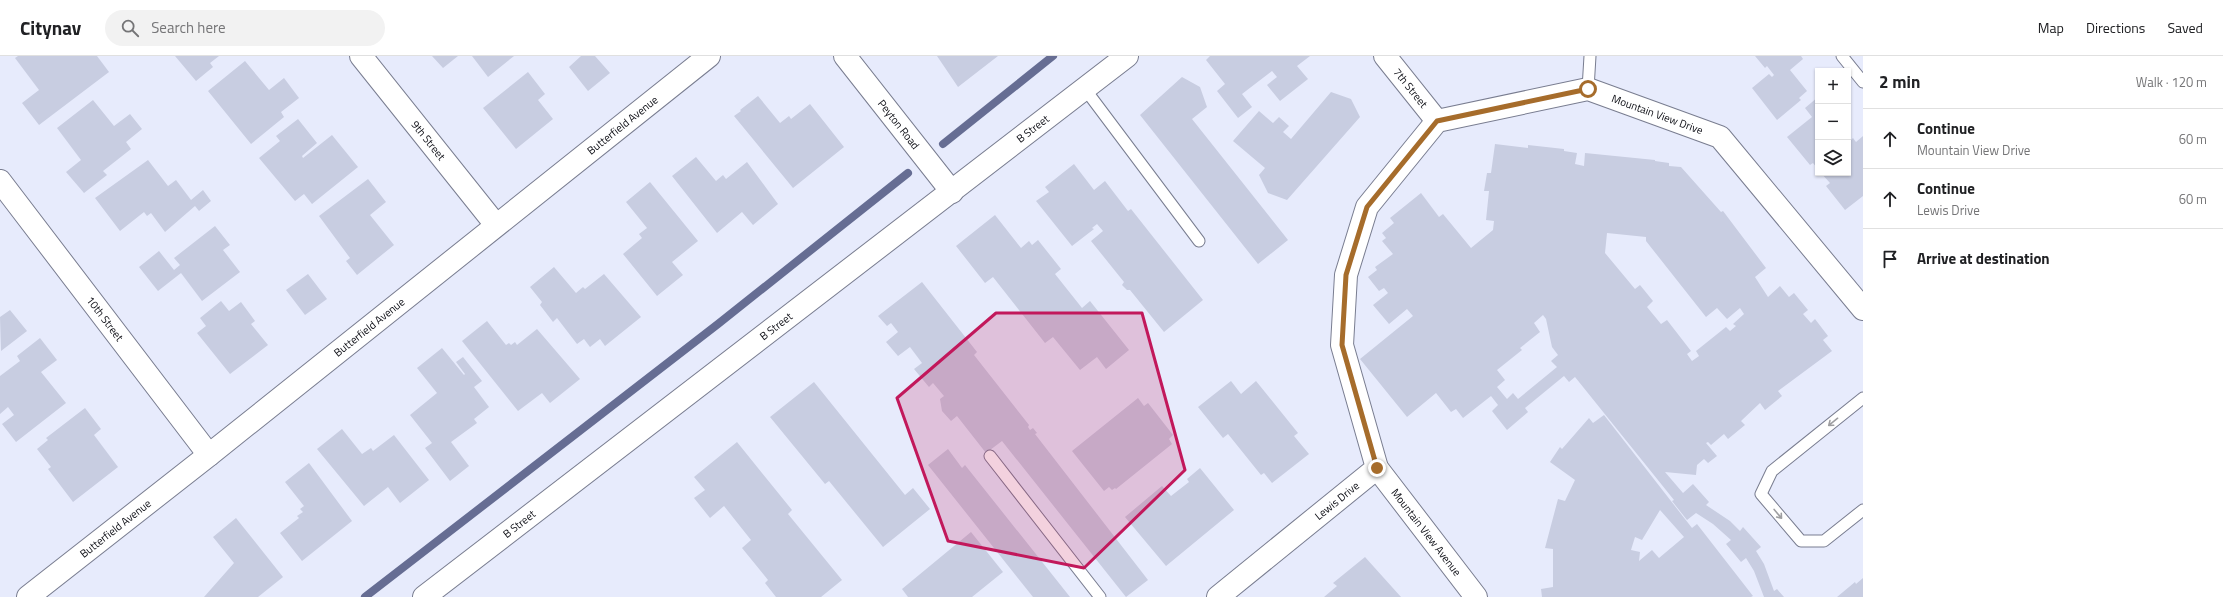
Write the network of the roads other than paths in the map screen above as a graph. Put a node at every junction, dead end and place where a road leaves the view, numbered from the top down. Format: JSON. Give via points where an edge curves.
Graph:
{"nodes":[{"id":1,"x":362,"y":56,"type":"edge"},
{"id":2,"x":709,"y":56,"type":"edge"},
{"id":3,"x":845,"y":56,"type":"edge"},
{"id":4,"x":1128,"y":56,"type":"edge"},
{"id":5,"x":1385,"y":56,"type":"edge"},
{"id":6,"x":1590,"y":56,"type":"edge"},
{"id":7,"x":1842,"y":56,"type":"edge"},
{"id":8,"x":1863,"y":82,"type":"edge"},
{"id":9,"x":1085,"y":89,"type":"junction"},
{"id":10,"x":1588,"y":89,"type":"junction"},
{"id":11,"x":1437,"y":121,"type":"junction"},
{"id":12,"x":0,"y":181,"type":"edge"},
{"id":13,"x":952,"y":192,"type":"junction"},
{"id":14,"x":496,"y":224,"type":"junction"},
{"id":15,"x":1199,"y":241,"type":"dead end"},
{"id":16,"x":1863,"y":309,"type":"edge"},
{"id":17,"x":1863,"y":398,"type":"edge"},
{"id":18,"x":209,"y":455,"type":"junction"},
{"id":19,"x":990,"y":456,"type":"dead end"},
{"id":20,"x":1377,"y":468,"type":"junction"},
{"id":21,"x":1863,"y":510,"type":"edge"},
{"id":22,"x":28,"y":597,"type":"edge"},
{"id":23,"x":424,"y":597,"type":"edge"},
{"id":24,"x":1100,"y":597,"type":"edge"},
{"id":25,"x":1218,"y":597,"type":"edge"},
{"id":26,"x":1476,"y":597,"type":"edge"}],
"edges":[{"from":1,"to":14,"type":"street","name":"9th Street"},
{"from":2,"to":14,"type":"street","name":"Butterfield Avenue"},
{"from":3,"to":13,"type":"street","name":"Peyton Road"},
{"from":4,"to":9,"type":"street","name":"B Street"},
{"from":5,"to":11,"type":"street","name":"7th Street"},
{"from":6,"to":10,"type":"lane"},
{"from":7,"to":8,"type":"lane"},
{"from":9,"to":13,"type":"street","name":"B Street"},
{"from":9,"to":15,"type":"lane"},
{"from":10,"to":11,"type":"street"},
{"from":10,"to":16,"type":"street","name":"Mountain View Drive","via":[[1720,137]]},
{"from":11,"to":20,"type":"street","via":[[1367,207],[1346,275],[1342,345]]},
{"from":12,"to":18,"type":"street","name":"10th Street"},
{"from":13,"to":23,"type":"street","name":"B Street"},
{"from":14,"to":18,"type":"street","name":"Butterfield Avenue"},
{"from":17,"to":21,"type":"lane","one_way":true,"via":[[1772,471],[1761,494],[1801,541],[1824,541]]},
{"from":18,"to":22,"type":"street","name":"Butterfield Avenue"},
{"from":19,"to":24,"type":"lane"},
{"from":20,"to":25,"type":"street","name":"Lewis Drive"},
{"from":20,"to":26,"type":"street","name":"Mountain View Avenue"}]}
